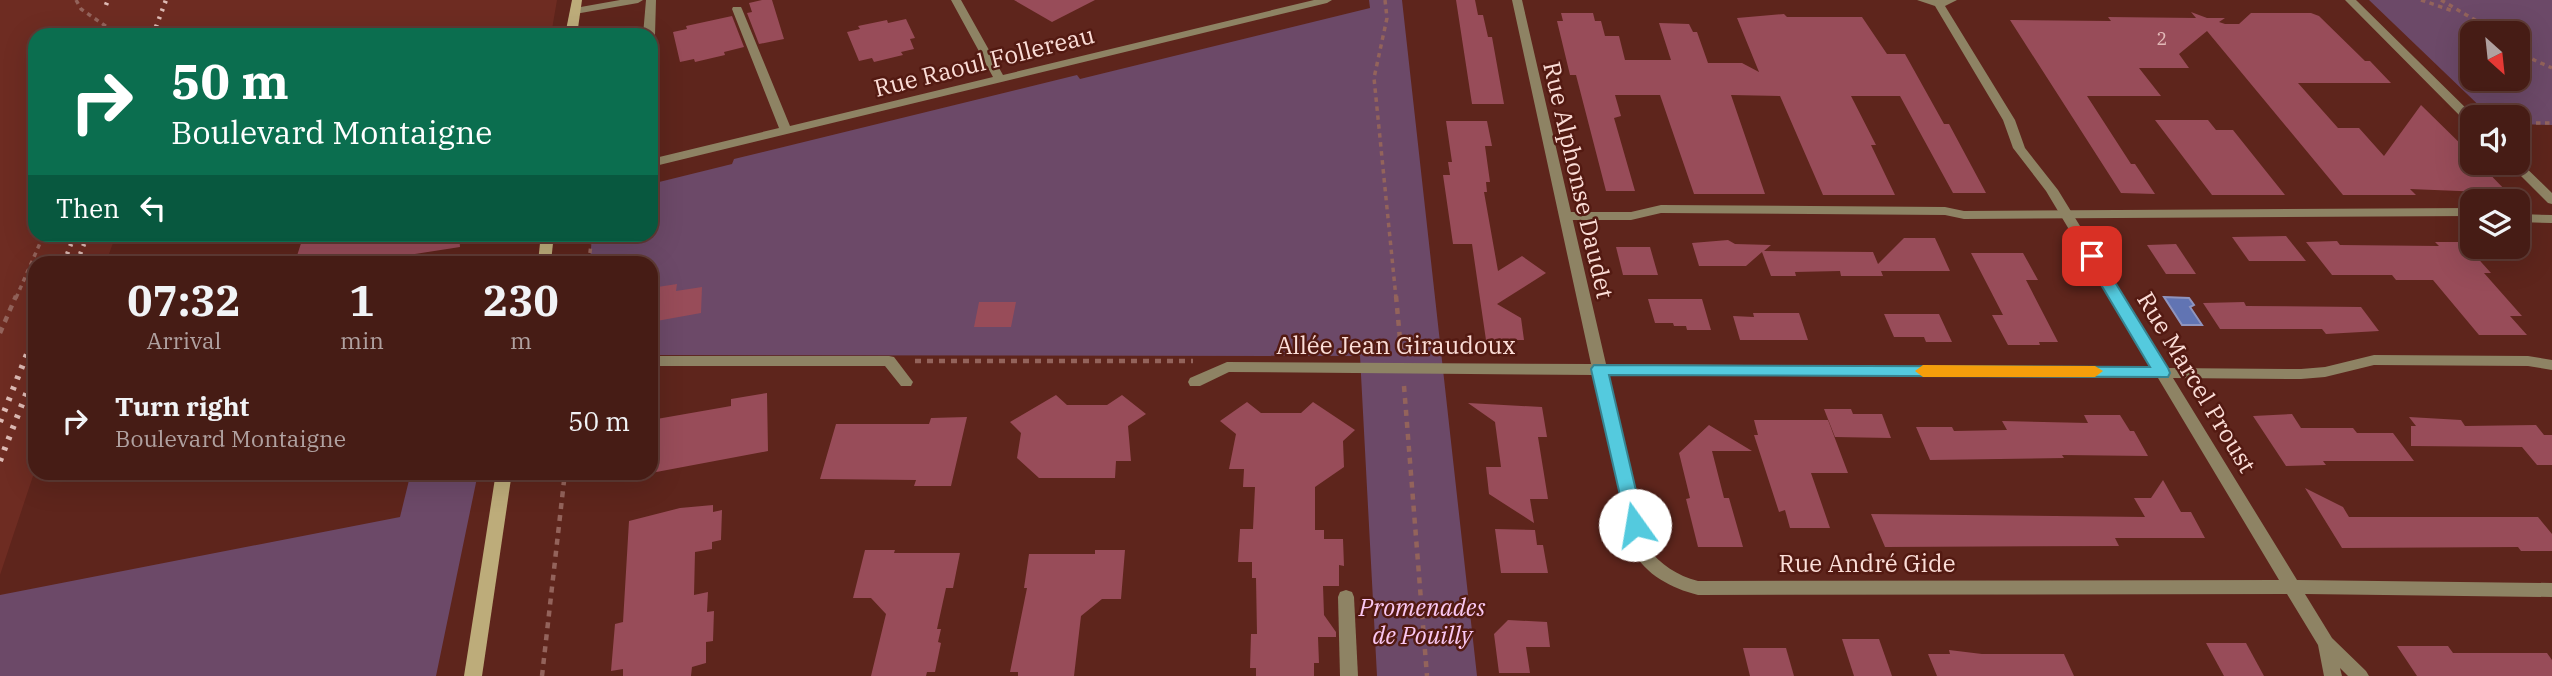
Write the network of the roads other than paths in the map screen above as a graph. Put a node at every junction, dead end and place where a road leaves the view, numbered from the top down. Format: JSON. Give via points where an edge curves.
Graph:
{"nodes":[{"id":1,"x":638,"y":0,"type":"edge"},
{"id":2,"x":651,"y":0,"type":"edge"},
{"id":3,"x":956,"y":0,"type":"edge"},
{"id":4,"x":1327,"y":0,"type":"edge"},
{"id":5,"x":1517,"y":0,"type":"edge"},
{"id":6,"x":1922,"y":0,"type":"edge"},
{"id":7,"x":1952,"y":0,"type":"edge"},
{"id":8,"x":2350,"y":0,"type":"edge"},
{"id":9,"x":1939,"y":4,"type":"junction"},
{"id":10,"x":576,"y":5,"type":"edge"},
{"id":11,"x":737,"y":9,"type":"dead end"},
{"id":12,"x":572,"y":28,"type":"edge"},
{"id":13,"x":649,"y":28,"type":"edge"},
{"id":14,"x":1000,"y":79,"type":"junction"},
{"id":15,"x":2460,"y":109,"type":"edge"},
{"id":16,"x":786,"y":130,"type":"junction"},
{"id":17,"x":658,"y":161,"type":"edge"},
{"id":18,"x":2526,"y":175,"type":"edge"},
{"id":19,"x":2552,"y":200,"type":"edge"},
{"id":20,"x":2460,"y":212,"type":"edge"},
{"id":21,"x":1567,"y":216,"type":"junction"},
{"id":22,"x":2067,"y":216,"type":"junction"},
{"id":23,"x":2530,"y":218,"type":"edge"},
{"id":24,"x":2552,"y":219,"type":"edge"},
{"id":25,"x":658,"y":361,"type":"edge"},
{"id":26,"x":2552,"y":365,"type":"edge"},
{"id":27,"x":1599,"y":369,"type":"junction"},
{"id":28,"x":2162,"y":373,"type":"junction"},
{"id":29,"x":906,"y":382,"type":"dead end"},
{"id":30,"x":1195,"y":382,"type":"dead end"},
{"id":31,"x":503,"y":480,"type":"edge"},
{"id":32,"x":2292,"y":587,"type":"junction"},
{"id":33,"x":2552,"y":590,"type":"edge"},
{"id":34,"x":1346,"y":597,"type":"dead end"},
{"id":35,"x":2326,"y":643,"type":"junction"},
{"id":36,"x":473,"y":676,"type":"edge"},
{"id":37,"x":1349,"y":676,"type":"edge"},
{"id":38,"x":2333,"y":676,"type":"edge"},
{"id":39,"x":2360,"y":676,"type":"edge"}],
"edges":[{"from":1,"to":10,"type":"street"},
{"from":2,"to":13,"type":"street"},
{"from":3,"to":14,"type":"street"},
{"from":4,"to":14,"type":"street","name":"Rue Raoul Follereau"},
{"from":5,"to":21,"type":"street","name":"Rue Alphonse Daudet"},
{"from":6,"to":9,"type":"street"},
{"from":7,"to":9,"type":"street"},
{"from":8,"to":15,"type":"street"},
{"from":9,"to":22,"type":"street","name":"Rue Marcel Proust","via":[[2009,120],[2014,142],[2027,164],[2046,182]]},
{"from":10,"to":12,"type":"street"},
{"from":11,"to":16,"type":"street"},
{"from":14,"to":16,"type":"street","name":"Rue Raoul Follereau"},
{"from":16,"to":17,"type":"street","name":"Rue Raoul Follereau"},
{"from":18,"to":19,"type":"street"},
{"from":20,"to":22,"type":"street"},
{"from":21,"to":22,"type":"street","via":[[1631,216],[1661,209]]},
{"from":21,"to":27,"type":"street","name":"Rue Alphonse Daudet"},
{"from":22,"to":28,"type":"street","name":"Rue Marcel Proust"},
{"from":23,"to":24,"type":"street"},
{"from":25,"to":29,"type":"street","via":[[890,361]]},
{"from":26,"to":28,"type":"street","name":"Allée Jean Giraudoux","via":[[2374,360],[2311,374]]},
{"from":27,"to":28,"type":"street","name":"Allée Jean Giraudoux"},
{"from":27,"to":30,"type":"street","name":"Allée Jean Giraudoux","via":[[1227,367]]},
{"from":27,"to":32,"type":"street","name":"Rue André Gide","via":[[1640,550],[1663,573],[1686,585]]},
{"from":28,"to":32,"type":"street","name":"Rue Marcel Proust"},
{"from":31,"to":36,"type":"street"},
{"from":32,"to":33,"type":"street","name":"Rue André Gide"},
{"from":32,"to":35,"type":"street","name":"Rue Marcel Proust"},
{"from":34,"to":37,"type":"street"},
{"from":35,"to":38,"type":"street","name":"Rue Marcel Proust"},
{"from":35,"to":39,"type":"street","name":"Rue Marcel Proust"}]}
